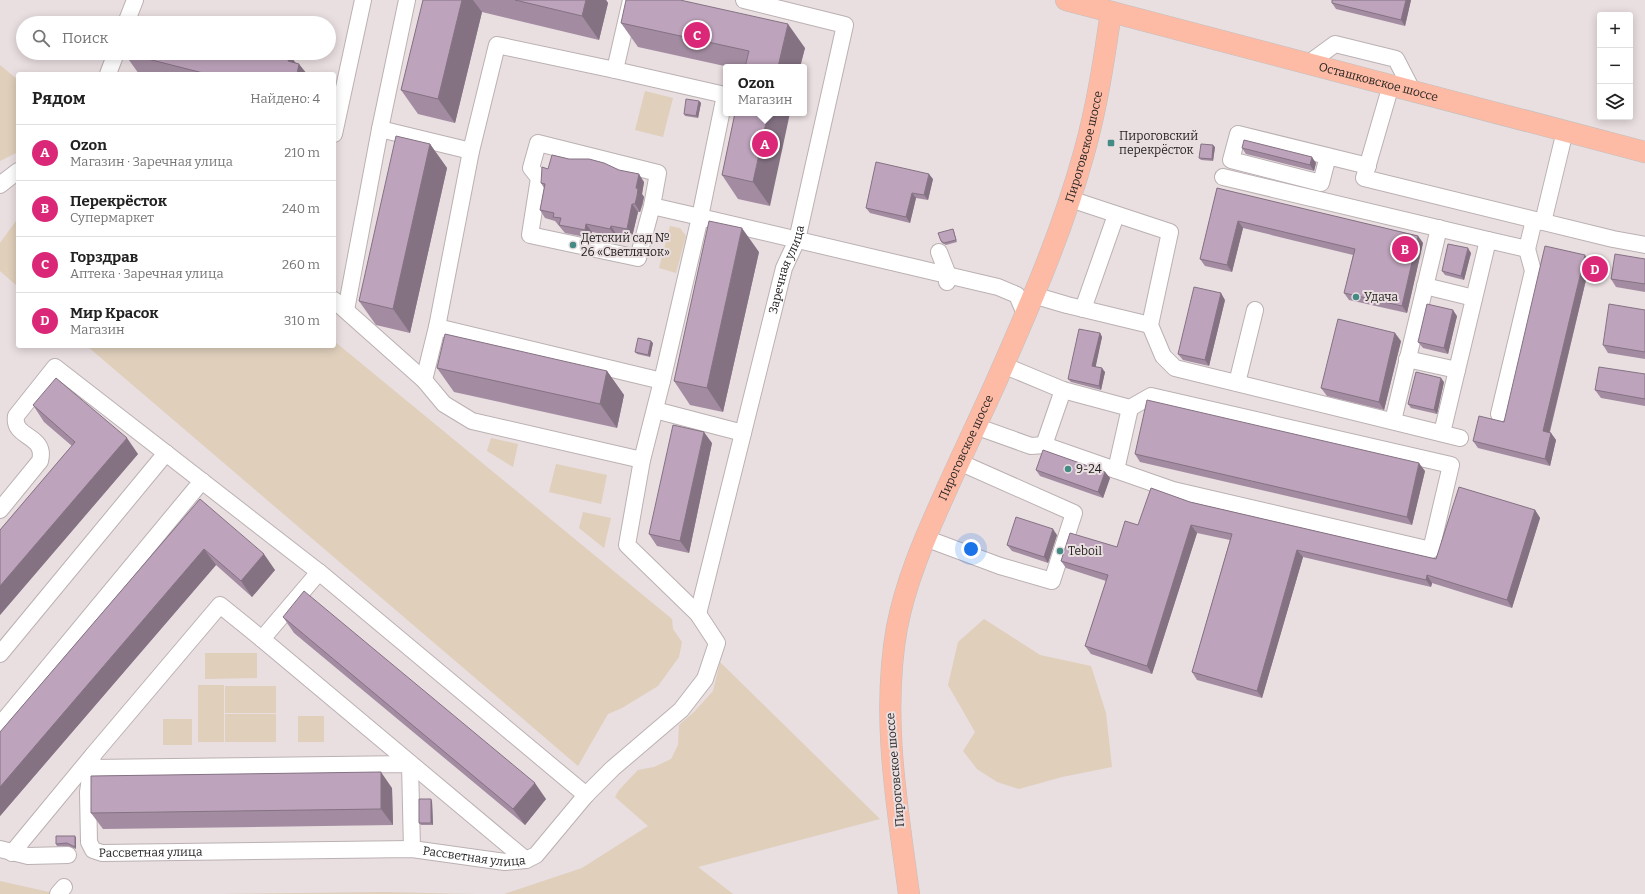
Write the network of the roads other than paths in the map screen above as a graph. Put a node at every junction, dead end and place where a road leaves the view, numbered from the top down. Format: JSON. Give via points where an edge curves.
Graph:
{"nodes":[{"id":1,"x":135,"y":0,"type":"edge"},
{"id":2,"x":363,"y":0,"type":"edge"},
{"id":3,"x":407,"y":0,"type":"edge"},
{"id":4,"x":631,"y":0,"type":"edge"},
{"id":5,"x":744,"y":0,"type":"edge"},
{"id":6,"x":1066,"y":0,"type":"edge"},
{"id":7,"x":1111,"y":6,"type":"edge"},
{"id":8,"x":129,"y":16,"type":"edge"},
{"id":9,"x":113,"y":60,"type":"edge"},
{"id":10,"x":1309,"y":63,"type":"junction"},
{"id":11,"x":615,"y":70,"type":"junction"},
{"id":12,"x":109,"y":72,"type":"edge"},
{"id":13,"x":1391,"y":85,"type":"junction"},
{"id":14,"x":1412,"y":90,"type":"junction"},
{"id":15,"x":723,"y":95,"type":"edge"},
{"id":16,"x":723,"y":105,"type":"edge"},
{"id":17,"x":336,"y":125,"type":"edge"},
{"id":18,"x":380,"y":129,"type":"junction"},
{"id":19,"x":1565,"y":131,"type":"junction"},
{"id":20,"x":471,"y":151,"type":"junction"},
{"id":21,"x":1645,"y":152,"type":"edge"},
{"id":22,"x":1328,"y":156,"type":"junction"},
{"id":23,"x":1368,"y":166,"type":"junction"},
{"id":24,"x":16,"y":173,"type":"edge"},
{"id":25,"x":1223,"y":177,"type":"dead end"},
{"id":26,"x":0,"y":185,"type":"edge"},
{"id":27,"x":1070,"y":200,"type":"junction"},
{"id":28,"x":652,"y":206,"type":"junction"},
{"id":29,"x":1116,"y":215,"type":"junction"},
{"id":30,"x":700,"y":217,"type":"junction"},
{"id":31,"x":1539,"y":221,"type":"junction"},
{"id":32,"x":1439,"y":228,"type":"junction"},
{"id":33,"x":797,"y":240,"type":"junction"},
{"id":34,"x":1488,"y":240,"type":"junction"},
{"id":35,"x":1645,"y":245,"type":"edge"},
{"id":36,"x":1527,"y":249,"type":"junction"},
{"id":37,"x":939,"y":252,"type":"dead end"},
{"id":38,"x":947,"y":280,"type":"junction"},
{"id":39,"x":1425,"y":286,"type":"junction"},
{"id":40,"x":1008,"y":290,"type":"junction"},
{"id":41,"x":1032,"y":297,"type":"junction"},
{"id":42,"x":1474,"y":298,"type":"junction"},
{"id":43,"x":336,"y":302,"type":"edge"},
{"id":44,"x":1083,"y":309,"type":"junction"},
{"id":45,"x":346,"y":310,"type":"junction"},
{"id":46,"x":1255,"y":310,"type":"dead end"},
{"id":47,"x":1150,"y":325,"type":"junction"},
{"id":48,"x":437,"y":327,"type":"junction"},
{"id":49,"x":1408,"y":359,"type":"junction"},
{"id":50,"x":1003,"y":365,"type":"junction"},
{"id":51,"x":1457,"y":370,"type":"junction"},
{"id":52,"x":424,"y":380,"type":"junction"},
{"id":53,"x":662,"y":381,"type":"junction"},
{"id":54,"x":1237,"y":383,"type":"junction"},
{"id":55,"x":1063,"y":390,"type":"junction"},
{"id":56,"x":1130,"y":408,"type":"junction"},
{"id":57,"x":655,"y":410,"type":"junction"},
{"id":58,"x":1499,"y":414,"type":"dead end"},
{"id":59,"x":1393,"y":421,"type":"junction"},
{"id":60,"x":975,"y":426,"type":"junction"},
{"id":61,"x":743,"y":433,"type":"junction"},
{"id":62,"x":1442,"y":433,"type":"junction"},
{"id":63,"x":1460,"y":438,"type":"dead end"},
{"id":64,"x":1044,"y":445,"type":"junction"},
{"id":65,"x":166,"y":453,"type":"junction"},
{"id":66,"x":642,"y":460,"type":"junction"},
{"id":67,"x":959,"y":462,"type":"junction"},
{"id":68,"x":1116,"y":470,"type":"junction"},
{"id":69,"x":202,"y":481,"type":"junction"},
{"id":70,"x":0,"y":510,"type":"edge"},
{"id":71,"x":925,"y":538,"type":"junction"},
{"id":72,"x":318,"y":572,"type":"junction"},
{"id":73,"x":698,"y":614,"type":"junction"},
{"id":74,"x":262,"y":639,"type":"junction"},
{"id":75,"x":0,"y":654,"type":"edge"},
{"id":76,"x":0,"y":725,"type":"edge"},
{"id":77,"x":92,"y":761,"type":"junction"},
{"id":78,"x":410,"y":764,"type":"junction"},
{"id":79,"x":586,"y":795,"type":"junction"},
{"id":80,"x":412,"y":849,"type":"junction"},
{"id":81,"x":6,"y":851,"type":"edge"},
{"id":82,"x":68,"y":855,"type":"dead end"},
{"id":83,"x":526,"y":860,"type":"junction"},
{"id":84,"x":909,"y":894,"type":"edge"}],
"edges":[{"from":1,"to":8,"type":"street"},
{"from":2,"to":17,"type":"street"},
{"from":3,"to":18,"type":"street"},
{"from":4,"to":11,"type":"street"},
{"from":5,"to":33,"type":"street","name":"Заречная улица","via":[[844,25]]},
{"from":6,"to":7,"type":"main road","name":"Осташковское шоссе"},
{"from":7,"to":10,"type":"main road","name":"Осташковское шоссе"},
{"from":7,"to":27,"type":"main road","name":"Пироговское шоссе","via":[[1093,116]]},
{"from":9,"to":12,"type":"street"},
{"from":10,"to":13,"type":"main road","name":"Осташковское шоссе"},
{"from":10,"to":14,"type":"street","via":[[1335,44],[1396,59]]},
{"from":11,"to":15,"type":"street"},
{"from":11,"to":20,"type":"street","via":[[497,45]]},
{"from":13,"to":14,"type":"main road","name":"Осташковское шоссе"},
{"from":13,"to":23,"type":"street"},
{"from":14,"to":19,"type":"main road","name":"Осташковское шоссе"},
{"from":16,"to":30,"type":"street"},
{"from":18,"to":20,"type":"street"},
{"from":18,"to":45,"type":"street"},
{"from":19,"to":21,"type":"main road","name":"Осташковское шоссе"},
{"from":19,"to":31,"type":"street"},
{"from":20,"to":48,"type":"street"},
{"from":22,"to":22,"type":"street","via":[[1238,134],[1231,160],[1321,182]]},
{"from":22,"to":23,"type":"street"},
{"from":23,"to":31,"type":"street","via":[[1364,178]]},
{"from":24,"to":26,"type":"street"},
{"from":25,"to":32,"type":"street"},
{"from":27,"to":29,"type":"street"},
{"from":27,"to":41,"type":"main road","name":"Пироговское шоссе"},
{"from":28,"to":28,"type":"street","via":[[658,173],[538,143],[531,168],[539,178],[530,235],[638,258]]},
{"from":28,"to":30,"type":"street"},
{"from":29,"to":44,"type":"street"},
{"from":29,"to":47,"type":"street","via":[[1170,232]]},
{"from":30,"to":33,"type":"street"},
{"from":30,"to":53,"type":"street"},
{"from":31,"to":35,"type":"street"},
{"from":31,"to":36,"type":"street"},
{"from":32,"to":34,"type":"street"},
{"from":32,"to":39,"type":"street"},
{"from":33,"to":38,"type":"street"},
{"from":33,"to":61,"type":"street","name":"Заречная улица","via":[[784,268]]},
{"from":34,"to":36,"type":"street"},
{"from":34,"to":42,"type":"street"},
{"from":36,"to":58,"type":"street","via":[[1533,270]]},
{"from":37,"to":38,"type":"street"},
{"from":38,"to":40,"type":"street"},
{"from":39,"to":42,"type":"street"},
{"from":39,"to":49,"type":"street"},
{"from":40,"to":41,"type":"street"},
{"from":40,"to":41,"type":"street","via":[[1030,287]]},
{"from":41,"to":44,"type":"street"},
{"from":41,"to":50,"type":"main road","name":"Пироговское шоссе"},
{"from":42,"to":51,"type":"street"},
{"from":43,"to":45,"type":"street"},
{"from":44,"to":47,"type":"street"},
{"from":45,"to":52,"type":"street"},
{"from":46,"to":54,"type":"street"},
{"from":47,"to":54,"type":"street","via":[[1163,356],[1175,368]]},
{"from":48,"to":52,"type":"street"},
{"from":48,"to":53,"type":"street"},
{"from":49,"to":51,"type":"street"},
{"from":49,"to":59,"type":"street"},
{"from":50,"to":55,"type":"street"},
{"from":50,"to":60,"type":"main road","name":"Пироговское шоссе"},
{"from":51,"to":62,"type":"street"},
{"from":52,"to":66,"type":"street","via":[[444,404],[472,420]]},
{"from":53,"to":57,"type":"street"},
{"from":54,"to":59,"type":"street"},
{"from":55,"to":56,"type":"street"},
{"from":55,"to":64,"type":"street"},
{"from":56,"to":68,"type":"street"},
{"from":56,"to":68,"type":"street","via":[[1151,396],[1451,465],[1431,550],[1173,490]]},
{"from":57,"to":61,"type":"street"},
{"from":57,"to":66,"type":"street"},
{"from":59,"to":62,"type":"street"},
{"from":60,"to":64,"type":"street","via":[[1031,446]]},
{"from":60,"to":67,"type":"main road","name":"Пироговское шоссе"},
{"from":61,"to":73,"type":"street","name":"Заречная улица"},
{"from":62,"to":63,"type":"street"},
{"from":64,"to":68,"type":"street"},
{"from":65,"to":69,"type":"street"},
{"from":65,"to":70,"type":"street","via":[[55,367],[16,416],[15,422],[18,428],[40,445],[40,461]]},
{"from":65,"to":75,"type":"street"},
{"from":66,"to":73,"type":"street","via":[[627,545]]},
{"from":67,"to":71,"type":"main road","name":"Пироговское шоссе"},
{"from":67,"to":71,"type":"street","via":[[1074,512],[1052,581],[1000,566]]},
{"from":69,"to":72,"type":"street"},
{"from":69,"to":76,"type":"street"},
{"from":71,"to":84,"type":"main road","name":"Пироговское шоссе","via":[[902,605],[890,691],[890,728]]},
{"from":72,"to":74,"type":"street"},
{"from":72,"to":79,"type":"street"},
{"from":73,"to":79,"type":"street","name":"Рассветная улица","via":[[717,643],[705,679],[681,710],[613,768]]},
{"from":74,"to":77,"type":"street","via":[[220,605]]},
{"from":74,"to":78,"type":"street"},
{"from":77,"to":78,"type":"street"},
{"from":77,"to":80,"type":"street","name":"Рассветная улица","via":[[88,792],[89,842],[93,850],[102,853]]},
{"from":77,"to":81,"type":"street"},
{"from":78,"to":80,"type":"street"},
{"from":78,"to":83,"type":"street"},
{"from":79,"to":83,"type":"street","name":"Рассветная улица","via":[[543,848]]},
{"from":80,"to":83,"type":"street","name":"Рассветная улица","via":[[505,862]]},
{"from":81,"to":82,"type":"street","via":[[28,856]]}]}
